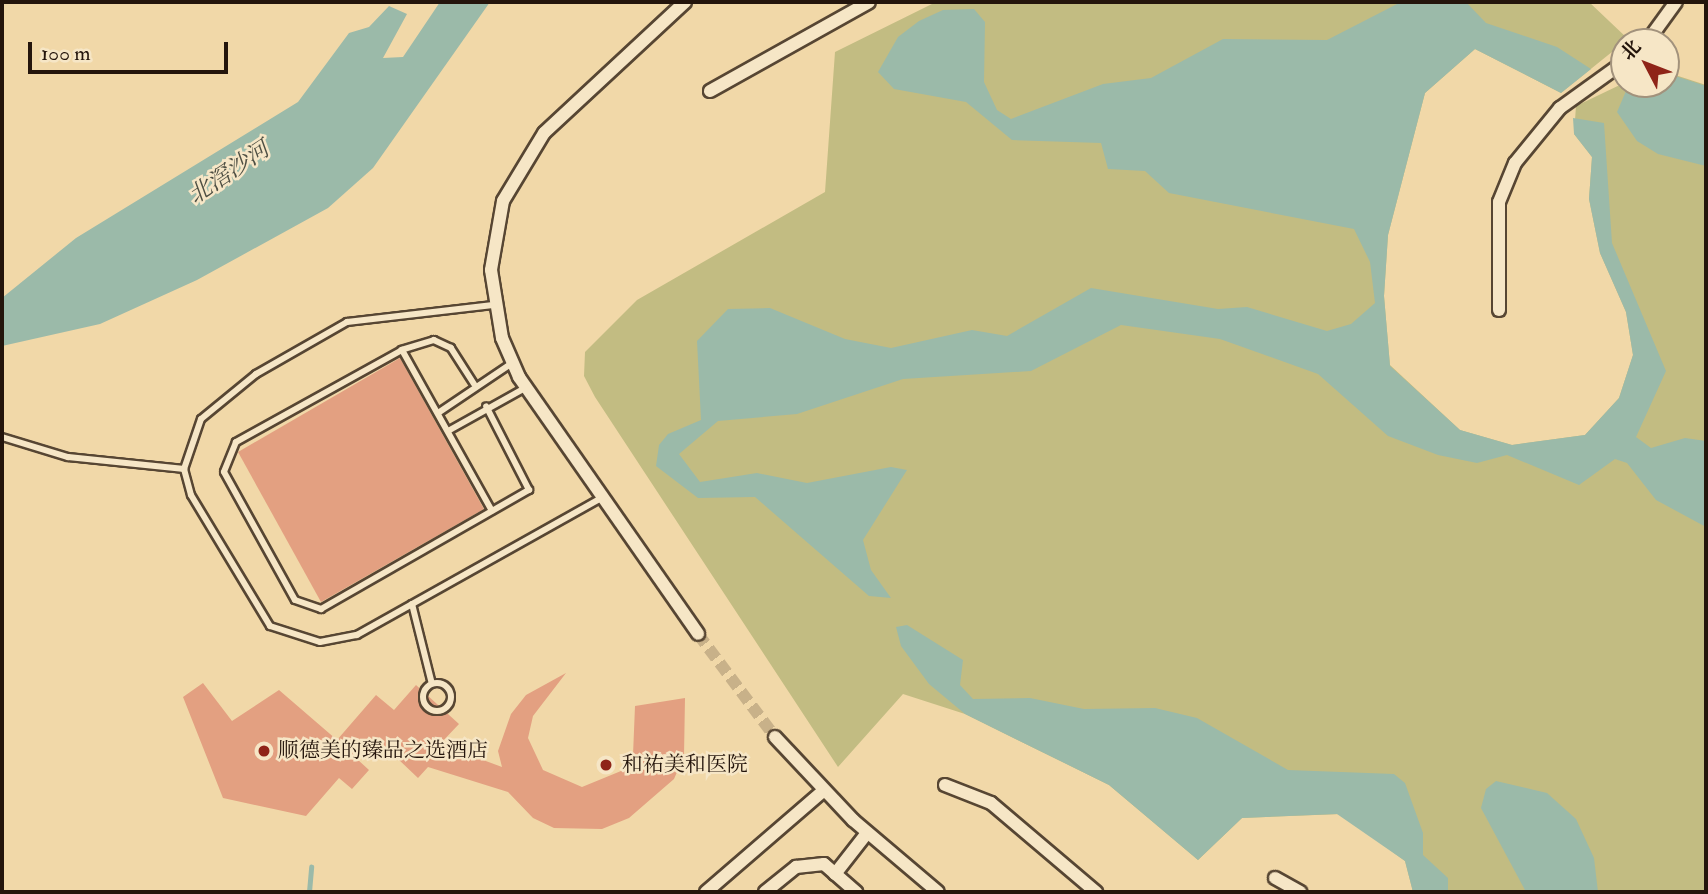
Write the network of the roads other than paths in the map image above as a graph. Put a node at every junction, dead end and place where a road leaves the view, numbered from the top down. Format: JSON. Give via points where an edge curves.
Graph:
{"nodes":[{"id":1,"x":685,"y":2,"type":"edge"},
{"id":2,"x":869,"y":2,"type":"edge"},
{"id":3,"x":1676,"y":2,"type":"edge"},
{"id":4,"x":1657,"y":28,"type":"edge"},
{"id":5,"x":1610,"y":72,"type":"edge"},
{"id":6,"x":710,"y":91,"type":"dead end"},
{"id":7,"x":493,"y":305,"type":"junction"},
{"id":8,"x":1499,"y":310,"type":"dead end"},
{"id":9,"x":402,"y":350,"type":"junction"},
{"id":10,"x":512,"y":363,"type":"junction"},
{"id":11,"x":474,"y":384,"type":"junction"},
{"id":12,"x":526,"y":387,"type":"junction"},
{"id":13,"x":486,"y":406,"type":"junction"},
{"id":14,"x":438,"y":413,"type":"junction"},
{"id":15,"x":448,"y":431,"type":"junction"},
{"id":16,"x":2,"y":437,"type":"edge"},
{"id":17,"x":184,"y":469,"type":"junction"},
{"id":18,"x":603,"y":497,"type":"junction"},
{"id":19,"x":492,"y":511,"type":"junction"},
{"id":20,"x":412,"y":604,"type":"junction"},
{"id":21,"x":698,"y":634,"type":"tunnel mouth"},
{"id":22,"x":432,"y":684,"type":"junction"},
{"id":23,"x":775,"y":737,"type":"tunnel mouth"},
{"id":24,"x":945,"y":785,"type":"dead end"},
{"id":25,"x":824,"y":791,"type":"junction"},
{"id":26,"x":867,"y":832,"type":"junction"},
{"id":27,"x":835,"y":874,"type":"junction"},
{"id":28,"x":1275,"y":878,"type":"dead end"},
{"id":29,"x":706,"y":892,"type":"edge"},
{"id":30,"x":765,"y":892,"type":"edge"},
{"id":31,"x":856,"y":892,"type":"edge"},
{"id":32,"x":938,"y":892,"type":"edge"},
{"id":33,"x":1096,"y":892,"type":"edge"},
{"id":34,"x":1300,"y":892,"type":"edge"}],
"edges":[{"from":1,"to":7,"type":"street","via":[[544,133],[520,168],[495,230]]},
{"from":2,"to":6,"type":"street"},
{"from":3,"to":4,"type":"street"},
{"from":5,"to":8,"type":"street","via":[[1560,108],[1515,163],[1499,202]]},
{"from":7,"to":10,"type":"street"},
{"from":7,"to":17,"type":"lane","via":[[347,321],[256,374],[201,419]]},
{"from":9,"to":11,"type":"lane","via":[[434,340],[444,343]]},
{"from":9,"to":14,"type":"lane"},
{"from":9,"to":19,"type":"lane","via":[[236,442],[223,471],[288,588],[295,600],[321,609]]},
{"from":10,"to":11,"type":"lane"},
{"from":10,"to":12,"type":"street"},
{"from":11,"to":14,"type":"lane"},
{"from":12,"to":13,"type":"lane"},
{"from":12,"to":18,"type":"street"},
{"from":13,"to":15,"type":"lane"},
{"from":13,"to":19,"type":"lane","via":[[529,490]]},
{"from":14,"to":15,"type":"lane"},
{"from":15,"to":19,"type":"lane"},
{"from":16,"to":17,"type":"lane","via":[[68,457]]},
{"from":17,"to":20,"type":"lane","via":[[191,495],[270,626],[320,642],[357,635]]},
{"from":18,"to":20,"type":"lane"},
{"from":18,"to":21,"type":"street"},
{"from":20,"to":22,"type":"lane"},
{"from":22,"to":22,"type":"lane","via":[[424,702],[443,710],[450,690]]},
{"from":23,"to":25,"type":"street"},
{"from":24,"to":33,"type":"street","via":[[991,803]]},
{"from":25,"to":26,"type":"street"},
{"from":25,"to":29,"type":"street"},
{"from":26,"to":27,"type":"street"},
{"from":26,"to":32,"type":"street"},
{"from":27,"to":30,"type":"street","via":[[824,864],[796,867]]},
{"from":27,"to":31,"type":"street"},
{"from":28,"to":34,"type":"street"}]}
